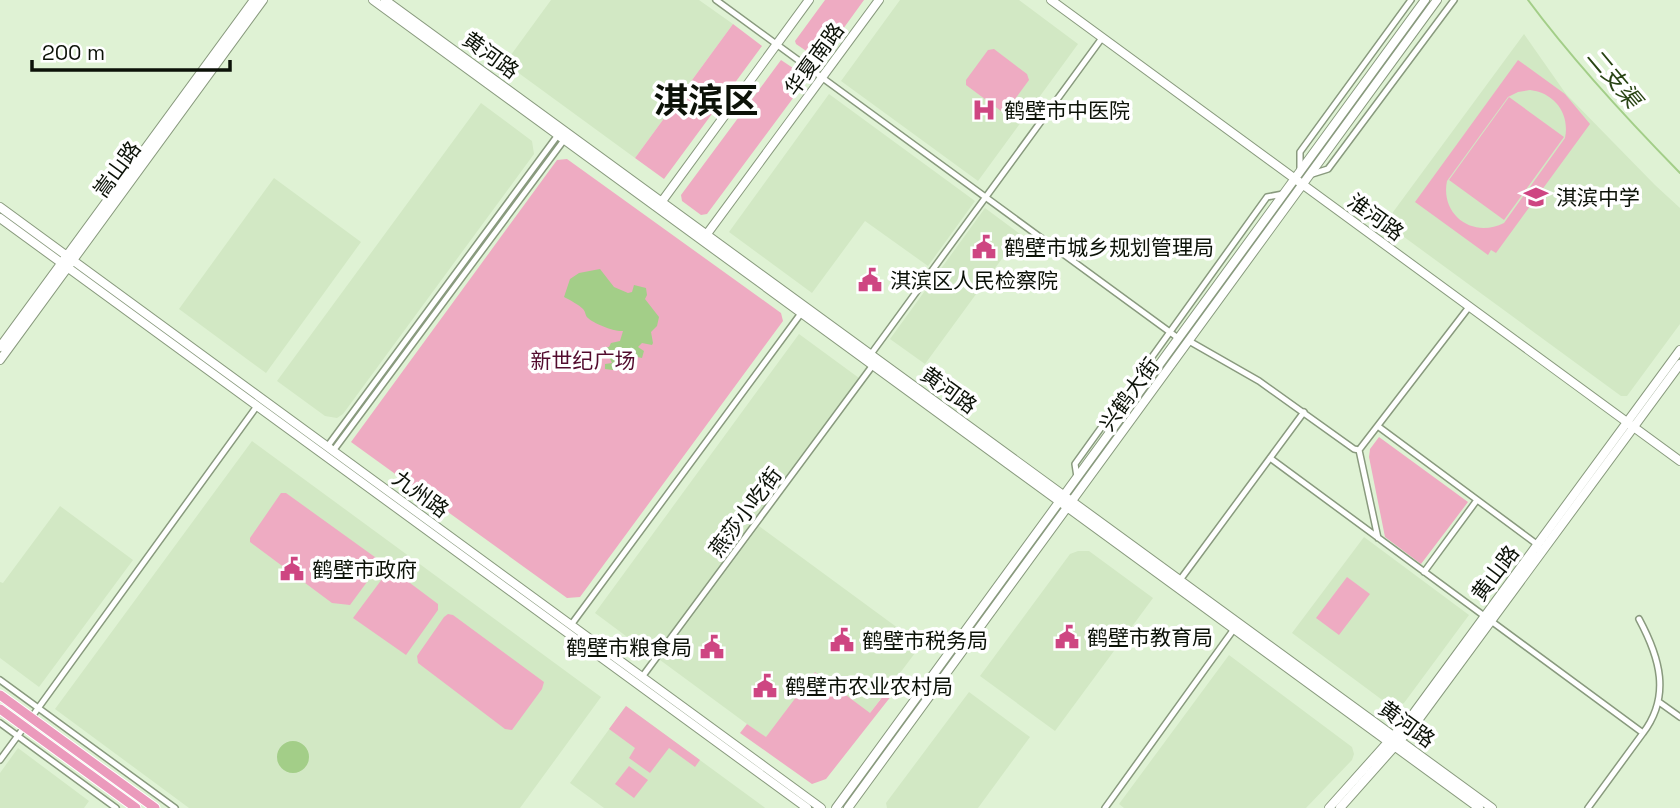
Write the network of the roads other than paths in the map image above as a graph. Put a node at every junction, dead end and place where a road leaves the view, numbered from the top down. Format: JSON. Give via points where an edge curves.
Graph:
{"nodes":[{"id":1,"x":254,"y":0,"type":"edge"},
{"id":2,"x":263,"y":0,"type":"edge"},
{"id":3,"x":373,"y":0,"type":"edge"},
{"id":4,"x":385,"y":0,"type":"edge"},
{"id":5,"x":716,"y":0,"type":"edge"},
{"id":6,"x":809,"y":0,"type":"edge"},
{"id":7,"x":879,"y":0,"type":"edge"},
{"id":8,"x":1051,"y":0,"type":"edge"},
{"id":9,"x":1411,"y":0,"type":"edge"},
{"id":10,"x":1425,"y":0,"type":"edge"},
{"id":11,"x":1437,"y":0,"type":"edge"},
{"id":12,"x":1454,"y":0,"type":"edge"},
{"id":13,"x":1102,"y":38,"type":"junction"},
{"id":14,"x":777,"y":44,"type":"junction"},
{"id":15,"x":822,"y":77,"type":"junction"},
{"id":16,"x":561,"y":137,"type":"junction"},
{"id":17,"x":1300,"y":170,"type":"junction"},
{"id":18,"x":1309,"y":175,"type":"junction"},
{"id":19,"x":1294,"y":178,"type":"junction"},
{"id":20,"x":1302,"y":185,"type":"junction"},
{"id":21,"x":1283,"y":194,"type":"junction"},
{"id":22,"x":986,"y":197,"type":"junction"},
{"id":23,"x":659,"y":205,"type":"junction"},
{"id":24,"x":0,"y":208,"type":"edge"},
{"id":25,"x":0,"y":218,"type":"edge"},
{"id":26,"x":704,"y":238,"type":"junction"},
{"id":27,"x":67,"y":262,"type":"junction"},
{"id":28,"x":1469,"y":307,"type":"junction"},
{"id":29,"x":804,"y":310,"type":"junction"},
{"id":30,"x":1170,"y":332,"type":"junction"},
{"id":31,"x":1178,"y":338,"type":"junction"},
{"id":32,"x":1189,"y":341,"type":"junction"},
{"id":33,"x":0,"y":347,"type":"edge"},
{"id":34,"x":1680,"y":350,"type":"edge"},
{"id":35,"x":871,"y":354,"type":"junction"},
{"id":36,"x":0,"y":360,"type":"edge"},
{"id":37,"x":1680,"y":364,"type":"edge"},
{"id":38,"x":873,"y":365,"type":"junction"},
{"id":39,"x":257,"y":406,"type":"junction"},
{"id":40,"x":1304,"y":412,"type":"junction"},
{"id":41,"x":1631,"y":425,"type":"junction"},
{"id":42,"x":1379,"y":427,"type":"junction"},
{"id":43,"x":330,"y":449,"type":"junction"},
{"id":44,"x":1359,"y":450,"type":"junction"},
{"id":45,"x":1270,"y":458,"type":"junction"},
{"id":46,"x":1680,"y":461,"type":"edge"},
{"id":47,"x":1077,"y":477,"type":"junction"},
{"id":48,"x":1061,"y":498,"type":"junction"},
{"id":49,"x":1477,"y":499,"type":"junction"},
{"id":50,"x":1070,"y":504,"type":"junction"},
{"id":51,"x":1378,"y":538,"type":"junction"},
{"id":52,"x":1538,"y":545,"type":"junction"},
{"id":53,"x":1424,"y":572,"type":"junction"},
{"id":54,"x":1180,"y":580,"type":"junction"},
{"id":55,"x":1488,"y":619,"type":"junction"},
{"id":56,"x":1639,"y":619,"type":"dead end"},
{"id":57,"x":570,"y":625,"type":"junction"},
{"id":58,"x":1234,"y":629,"type":"junction"},
{"id":59,"x":642,"y":677,"type":"junction"},
{"id":60,"x":0,"y":680,"type":"edge"},
{"id":61,"x":0,"y":695,"type":"edge"},
{"id":62,"x":1659,"y":702,"type":"junction"},
{"id":63,"x":38,"y":708,"type":"junction"},
{"id":64,"x":0,"y":709,"type":"edge"},
{"id":65,"x":31,"y":717,"type":"junction"},
{"id":66,"x":1680,"y":717,"type":"edge"},
{"id":67,"x":0,"y":723,"type":"edge"},
{"id":68,"x":24,"y":727,"type":"junction"},
{"id":69,"x":1643,"y":733,"type":"junction"},
{"id":70,"x":18,"y":736,"type":"junction"},
{"id":71,"x":1395,"y":742,"type":"junction"},
{"id":72,"x":0,"y":760,"type":"edge"},
{"id":73,"x":116,"y":808,"type":"edge"},
{"id":74,"x":136,"y":808,"type":"edge"},
{"id":75,"x":155,"y":808,"type":"edge"},
{"id":76,"x":175,"y":808,"type":"edge"},
{"id":77,"x":807,"y":808,"type":"edge"},
{"id":78,"x":821,"y":808,"type":"edge"},
{"id":79,"x":836,"y":808,"type":"edge"},
{"id":80,"x":849,"y":808,"type":"edge"},
{"id":81,"x":1105,"y":808,"type":"edge"},
{"id":82,"x":1329,"y":808,"type":"edge"},
{"id":83,"x":1340,"y":808,"type":"edge"},
{"id":84,"x":1479,"y":808,"type":"edge"},
{"id":85,"x":1492,"y":808,"type":"edge"},
{"id":86,"x":1587,"y":808,"type":"edge"}],
"edges":[{"from":1,"to":27,"type":"street","name":"嵩山路"},
{"from":2,"to":27,"type":"street","name":"嵩山路"},
{"from":3,"to":16,"type":"street","name":"黄河路"},
{"from":4,"to":23,"type":"street","name":"黄河路"},
{"from":5,"to":14,"type":"street"},
{"from":6,"to":14,"type":"street","name":"华夏南路"},
{"from":7,"to":15,"type":"street","name":"华夏南路"},
{"from":8,"to":13,"type":"street","name":"淮河路"},
{"from":9,"to":17,"type":"street","via":[[1300,152]]},
{"from":10,"to":17,"type":"street","name":"兴鹤大街"},
{"from":11,"to":18,"type":"street","name":"兴鹤大街"},
{"from":12,"to":18,"type":"street","via":[[1328,169]]},
{"from":13,"to":19,"type":"street","name":"淮河路"},
{"from":13,"to":22,"type":"street"},
{"from":14,"to":15,"type":"street"},
{"from":14,"to":23,"type":"street","name":"华夏南路"},
{"from":15,"to":22,"type":"street"},
{"from":15,"to":26,"type":"street","name":"华夏南路"},
{"from":16,"to":23,"type":"street","name":"黄河路"},
{"from":16,"to":43,"type":"street"},
{"from":17,"to":19,"type":"street","name":"兴鹤大街"},
{"from":18,"to":20,"type":"street","name":"兴鹤大街"},
{"from":19,"to":20,"type":"street","name":"淮河路"},
{"from":19,"to":21,"type":"street","name":"兴鹤大街"},
{"from":20,"to":28,"type":"street","name":"淮河路"},
{"from":20,"to":32,"type":"street","name":"兴鹤大街"},
{"from":21,"to":30,"type":"street","via":[[1267,197]]},
{"from":21,"to":31,"type":"street","name":"兴鹤大街"},
{"from":22,"to":30,"type":"street"},
{"from":22,"to":35,"type":"street"},
{"from":23,"to":26,"type":"street","name":"黄河路"},
{"from":24,"to":27,"type":"street","name":"九州路"},
{"from":25,"to":27,"type":"street","name":"九州路"},
{"from":26,"to":29,"type":"street","name":"黄河路"},
{"from":27,"to":33,"type":"street","name":"嵩山路"},
{"from":27,"to":36,"type":"street","name":"嵩山路"},
{"from":27,"to":39,"type":"street","name":"九州路"},
{"from":27,"to":43,"type":"street","name":"九州路"},
{"from":28,"to":41,"type":"street","name":"淮河路"},
{"from":28,"to":42,"type":"street"},
{"from":29,"to":35,"type":"street","name":"黄河路"},
{"from":29,"to":38,"type":"street","name":"黄河路"},
{"from":29,"to":57,"type":"street"},
{"from":30,"to":31,"type":"street"},
{"from":30,"to":47,"type":"street","via":[[1075,464]]},
{"from":31,"to":47,"type":"street","name":"兴鹤大街"},
{"from":32,"to":40,"type":"street"},
{"from":32,"to":50,"type":"street","name":"兴鹤大街"},
{"from":34,"to":41,"type":"street","name":"黄山路"},
{"from":35,"to":48,"type":"street","name":"黄河路"},
{"from":37,"to":41,"type":"street","name":"黄山路"},
{"from":38,"to":48,"type":"street","name":"黄河路"},
{"from":38,"to":59,"type":"street","name":"燕莎小吃街"},
{"from":39,"to":63,"type":"street"},
{"from":39,"to":77,"type":"street","name":"九州路"},
{"from":40,"to":44,"type":"street"},
{"from":40,"to":45,"type":"street"},
{"from":41,"to":46,"type":"street","name":"淮河路"},
{"from":41,"to":52,"type":"street","name":"黄山路"},
{"from":41,"to":55,"type":"street","name":"黄山路"},
{"from":42,"to":44,"type":"street"},
{"from":42,"to":49,"type":"street"},
{"from":43,"to":57,"type":"street","name":"九州路"},
{"from":44,"to":51,"type":"street"},
{"from":45,"to":51,"type":"street"},
{"from":45,"to":54,"type":"street"},
{"from":47,"to":48,"type":"street","name":"兴鹤大街"},
{"from":48,"to":50,"type":"street","name":"黄河路"},
{"from":48,"to":79,"type":"street","name":"兴鹤大街"},
{"from":49,"to":52,"type":"street"},
{"from":49,"to":53,"type":"street"},
{"from":50,"to":54,"type":"street","name":"黄河路"},
{"from":50,"to":58,"type":"street","name":"黄河路"},
{"from":50,"to":80,"type":"street","name":"兴鹤大街"},
{"from":51,"to":53,"type":"street"},
{"from":52,"to":55,"type":"street","name":"黄山路"},
{"from":53,"to":55,"type":"street"},
{"from":54,"to":71,"type":"street","name":"黄河路"},
{"from":55,"to":69,"type":"street"},
{"from":55,"to":71,"type":"street","name":"黄山路"},
{"from":56,"to":62,"type":"street","via":[[1655,653]]},
{"from":57,"to":59,"type":"street","name":"九州路"},
{"from":58,"to":71,"type":"street","name":"黄河路"},
{"from":58,"to":81,"type":"street"},
{"from":59,"to":78,"type":"street","name":"九州路"},
{"from":60,"to":63,"type":"street"},
{"from":61,"to":65,"type":"main road"},
{"from":62,"to":66,"type":"street"},
{"from":62,"to":69,"type":"street"},
{"from":63,"to":65,"type":"street"},
{"from":63,"to":76,"type":"street"},
{"from":64,"to":68,"type":"main road"},
{"from":65,"to":68,"type":"street"},
{"from":65,"to":75,"type":"main road"},
{"from":67,"to":70,"type":"street"},
{"from":68,"to":70,"type":"street"},
{"from":68,"to":74,"type":"main road"},
{"from":69,"to":86,"type":"street"},
{"from":70,"to":72,"type":"street"},
{"from":70,"to":73,"type":"street"},
{"from":71,"to":82,"type":"street","name":"黄山路"},
{"from":71,"to":83,"type":"street","name":"黄山路"},
{"from":71,"to":84,"type":"street","name":"黄河路"},
{"from":71,"to":85,"type":"street","name":"黄河路"}]}
